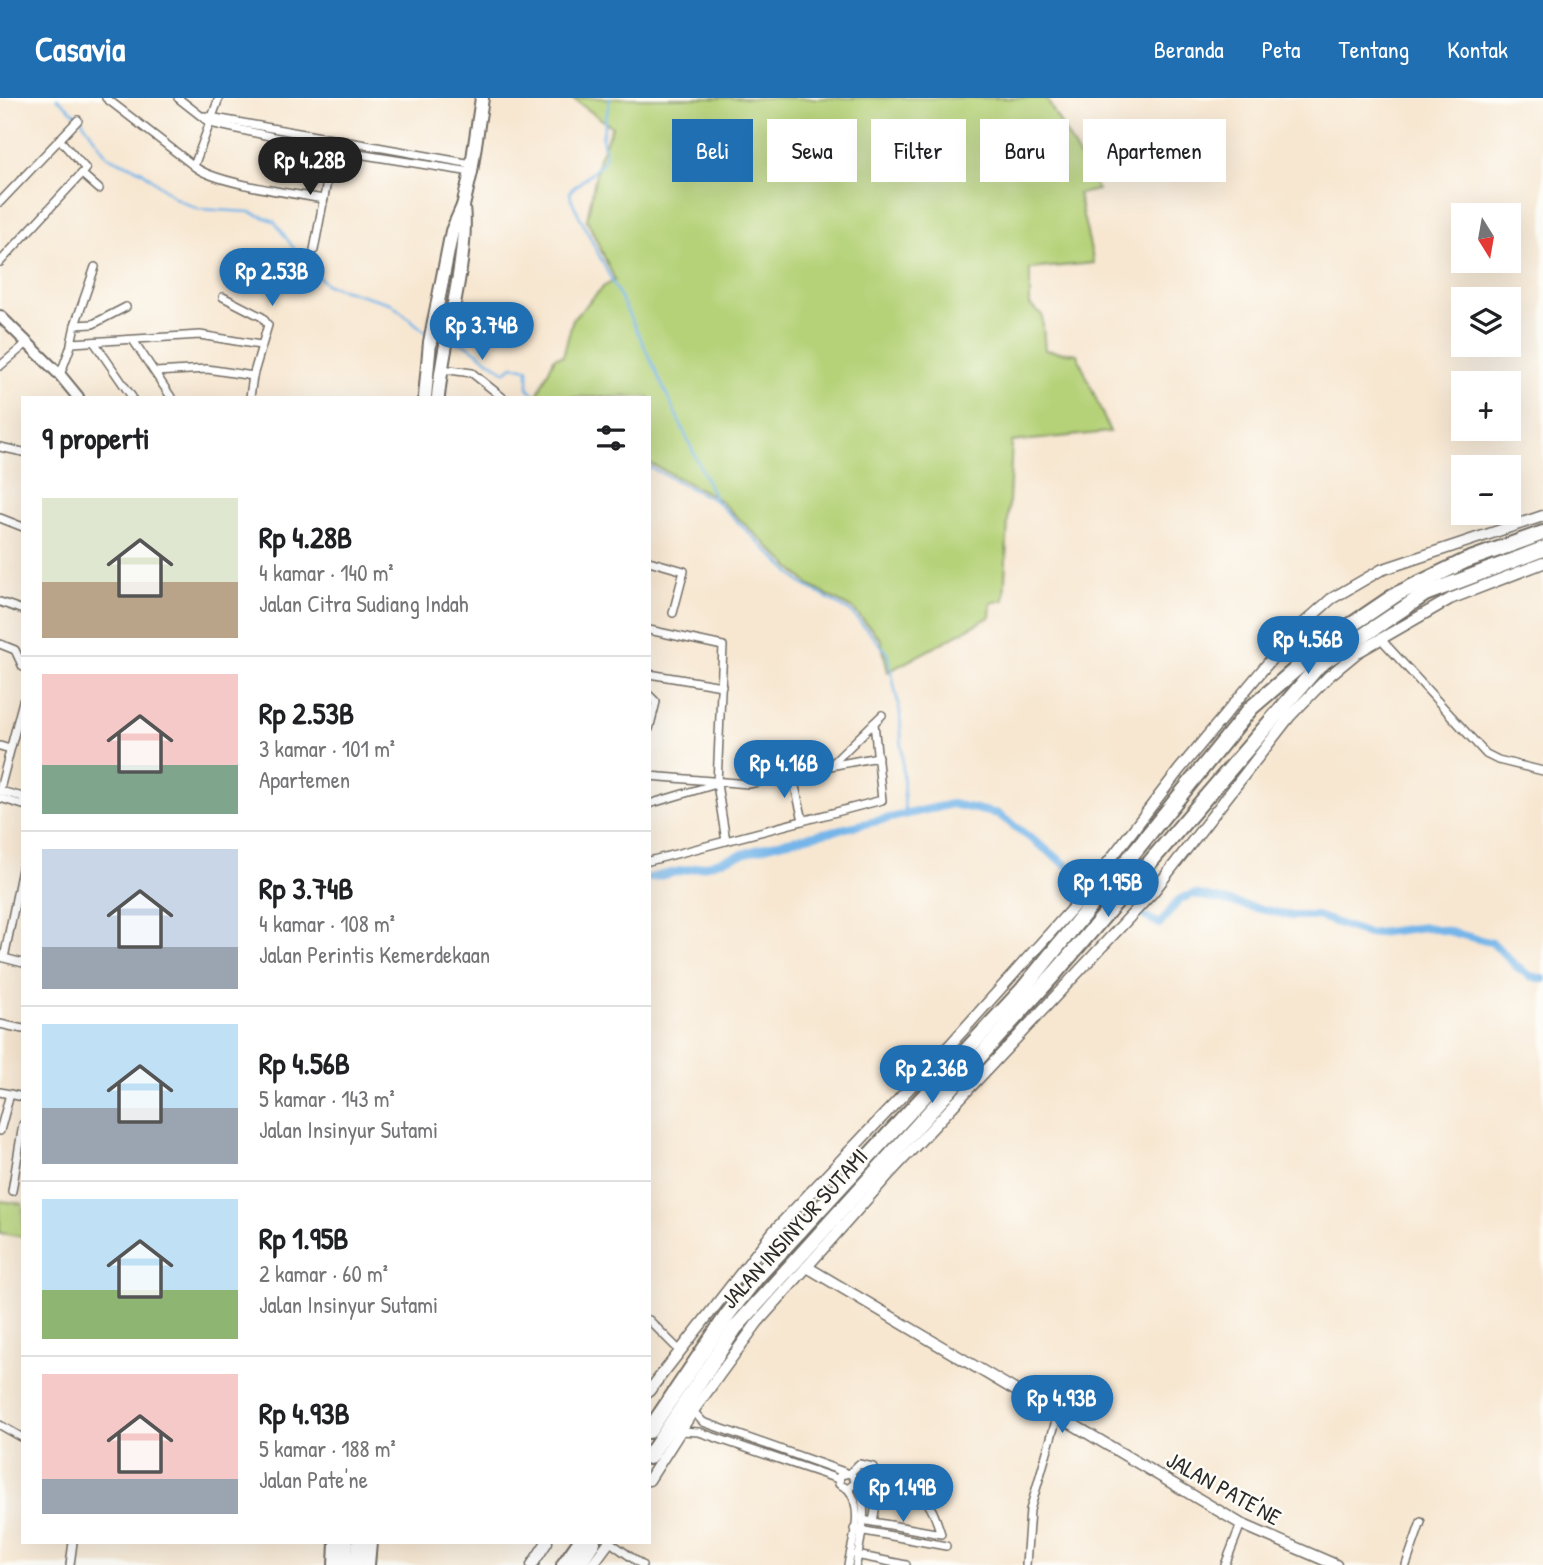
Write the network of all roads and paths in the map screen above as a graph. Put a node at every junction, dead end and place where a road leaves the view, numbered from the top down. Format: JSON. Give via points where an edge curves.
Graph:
{"nodes":[{"id":1,"x":106,"y":98,"type":"edge"},
{"id":2,"x":178,"y":98,"type":"edge"},
{"id":3,"x":219,"y":98,"type":"edge"},
{"id":4,"x":482,"y":98,"type":"edge"},
{"id":5,"x":208,"y":119,"type":"junction"},
{"id":6,"x":78,"y":120,"type":"dead end"},
{"id":7,"x":289,"y":136,"type":"junction"},
{"id":8,"x":59,"y":139,"type":"junction"},
{"id":9,"x":333,"y":149,"type":"junction"},
{"id":10,"x":194,"y":166,"type":"junction"},
{"id":11,"x":471,"y":168,"type":"junction"},
{"id":12,"x":82,"y":174,"type":"junction"},
{"id":13,"x":99,"y":189,"type":"dead end"},
{"id":14,"x":324,"y":199,"type":"junction"},
{"id":15,"x":0,"y":202,"type":"edge"},
{"id":16,"x":463,"y":206,"type":"junction"},
{"id":17,"x":314,"y":250,"type":"dead end"},
{"id":18,"x":0,"y":262,"type":"edge"},
{"id":19,"x":94,"y":267,"type":"dead end"},
{"id":20,"x":223,"y":297,"type":"dead end"},
{"id":21,"x":126,"y":307,"type":"dead end"},
{"id":22,"x":2,"y":324,"type":"edge"},
{"id":23,"x":75,"y":325,"type":"junction"},
{"id":24,"x":133,"y":340,"type":"junction"},
{"id":25,"x":94,"y":342,"type":"junction"},
{"id":26,"x":26,"y":344,"type":"junction"},
{"id":27,"x":71,"y":344,"type":"junction"},
{"id":28,"x":260,"y":345,"type":"junction"},
{"id":29,"x":0,"y":366,"type":"edge"},
{"id":30,"x":441,"y":369,"type":"junction"},
{"id":31,"x":155,"y":372,"type":"junction"},
{"id":32,"x":60,"y":374,"type":"junction"},
{"id":33,"x":253,"y":376,"type":"junction"},
{"id":34,"x":77,"y":396,"type":"edge"},
{"id":35,"x":131,"y":396,"type":"edge"},
{"id":36,"x":170,"y":396,"type":"edge"},
{"id":37,"x":250,"y":396,"type":"edge"},
{"id":38,"x":425,"y":396,"type":"edge"},
{"id":39,"x":438,"y":396,"type":"edge"},
{"id":40,"x":501,"y":396,"type":"edge"},
{"id":41,"x":0,"y":447,"type":"edge"},
{"id":42,"x":21,"y":452,"type":"edge"},
{"id":43,"x":1543,"y":516,"type":"edge"},
{"id":44,"x":0,"y":518,"type":"edge"},
{"id":45,"x":21,"y":526,"type":"edge"},
{"id":46,"x":1543,"y":534,"type":"edge"},
{"id":47,"x":1543,"y":549,"type":"edge"},
{"id":48,"x":651,"y":562,"type":"edge"},
{"id":49,"x":1543,"y":563,"type":"edge"},
{"id":50,"x":0,"y":602,"type":"edge"},
{"id":51,"x":21,"y":609,"type":"edge"},
{"id":52,"x":673,"y":613,"type":"dead end"},
{"id":53,"x":651,"y":630,"type":"edge"},
{"id":54,"x":1380,"y":638,"type":"junction"},
{"id":55,"x":0,"y":645,"type":"edge"},
{"id":56,"x":21,"y":660,"type":"edge"},
{"id":57,"x":651,"y":674,"type":"edge"},
{"id":58,"x":722,"y":686,"type":"junction"},
{"id":59,"x":651,"y":697,"type":"edge"},
{"id":60,"x":21,"y":708,"type":"edge"},
{"id":61,"x":882,"y":715,"type":"dead end"},
{"id":62,"x":651,"y":721,"type":"edge"},
{"id":63,"x":874,"y":723,"type":"junction"},
{"id":64,"x":0,"y":746,"type":"edge"},
{"id":65,"x":10,"y":749,"type":"junction"},
{"id":66,"x":878,"y":757,"type":"junction"},
{"id":67,"x":830,"y":766,"type":"junction"},
{"id":68,"x":1543,"y":771,"type":"edge"},
{"id":69,"x":792,"y":775,"type":"junction"},
{"id":70,"x":651,"y":776,"type":"edge"},
{"id":71,"x":717,"y":784,"type":"junction"},
{"id":72,"x":0,"y":790,"type":"edge"},
{"id":73,"x":21,"y":796,"type":"edge"},
{"id":74,"x":0,"y":799,"type":"edge"},
{"id":75,"x":651,"y":803,"type":"edge"},
{"id":76,"x":21,"y":804,"type":"edge"},
{"id":77,"x":803,"y":820,"type":"junction"},
{"id":78,"x":726,"y":841,"type":"junction"},
{"id":79,"x":651,"y":860,"type":"edge"},
{"id":80,"x":21,"y":873,"type":"edge"},
{"id":81,"x":2,"y":958,"type":"edge"},
{"id":82,"x":21,"y":963,"type":"edge"},
{"id":83,"x":0,"y":1024,"type":"edge"},
{"id":84,"x":21,"y":1029,"type":"edge"},
{"id":85,"x":0,"y":1091,"type":"edge"},
{"id":86,"x":10,"y":1094,"type":"junction"},
{"id":87,"x":21,"y":1097,"type":"edge"},
{"id":88,"x":0,"y":1131,"type":"edge"},
{"id":89,"x":21,"y":1136,"type":"edge"},
{"id":90,"x":12,"y":1191,"type":"dead end"},
{"id":91,"x":807,"y":1267,"type":"junction"},
{"id":92,"x":651,"y":1322,"type":"edge"},
{"id":93,"x":680,"y":1351,"type":"junction"},
{"id":94,"x":651,"y":1388,"type":"edge"},
{"id":95,"x":693,"y":1411,"type":"junction"},
{"id":96,"x":1058,"y":1414,"type":"junction"},
{"id":97,"x":703,"y":1422,"type":"junction"},
{"id":98,"x":0,"y":1425,"type":"edge"},
{"id":99,"x":651,"y":1428,"type":"edge"},
{"id":100,"x":680,"y":1431,"type":"junction"},
{"id":101,"x":699,"y":1432,"type":"junction"},
{"id":102,"x":21,"y":1437,"type":"edge"},
{"id":103,"x":651,"y":1454,"type":"edge"},
{"id":104,"x":847,"y":1473,"type":"junction"},
{"id":105,"x":651,"y":1477,"type":"edge"},
{"id":106,"x":838,"y":1479,"type":"junction"},
{"id":107,"x":852,"y":1486,"type":"junction"},
{"id":108,"x":865,"y":1503,"type":"junction"},
{"id":109,"x":863,"y":1520,"type":"junction"},
{"id":110,"x":873,"y":1522,"type":"junction"},
{"id":111,"x":1421,"y":1522,"type":"dead end"},
{"id":112,"x":1241,"y":1524,"type":"junction"},
{"id":113,"x":858,"y":1530,"type":"junction"},
{"id":114,"x":73,"y":1544,"type":"edge"},
{"id":115,"x":336,"y":1544,"type":"edge"},
{"id":116,"x":348,"y":1544,"type":"edge"},
{"id":117,"x":359,"y":1544,"type":"edge"},
{"id":118,"x":370,"y":1544,"type":"edge"},
{"id":119,"x":546,"y":1544,"type":"edge"},
{"id":120,"x":579,"y":1544,"type":"edge"},
{"id":121,"x":592,"y":1544,"type":"edge"},
{"id":122,"x":608,"y":1544,"type":"edge"},
{"id":123,"x":612,"y":1544,"type":"edge"},
{"id":124,"x":946,"y":1546,"type":"dead end"},
{"id":125,"x":854,"y":1555,"type":"junction"},
{"id":126,"x":70,"y":1565,"type":"edge"},
{"id":127,"x":335,"y":1565,"type":"edge"},
{"id":128,"x":346,"y":1565,"type":"edge"},
{"id":129,"x":357,"y":1565,"type":"edge"},
{"id":130,"x":368,"y":1565,"type":"edge"},
{"id":131,"x":532,"y":1565,"type":"edge"},
{"id":132,"x":564,"y":1565,"type":"edge"},
{"id":133,"x":578,"y":1565,"type":"edge"},
{"id":134,"x":592,"y":1565,"type":"edge"},
{"id":135,"x":642,"y":1565,"type":"edge"},
{"id":136,"x":848,"y":1565,"type":"edge"},
{"id":137,"x":856,"y":1565,"type":"edge"},
{"id":138,"x":906,"y":1565,"type":"edge"},
{"id":139,"x":1026,"y":1565,"type":"edge"},
{"id":140,"x":1225,"y":1565,"type":"edge"},
{"id":141,"x":1336,"y":1565,"type":"edge"},
{"id":142,"x":1406,"y":1565,"type":"edge"}],
"edges":[{"from":1,"to":10,"type":"street"},
{"from":2,"to":5,"type":"street"},
{"from":3,"to":5,"type":"street"},
{"from":4,"to":11,"type":"main road"},
{"from":5,"to":7,"type":"street"},
{"from":5,"to":10,"type":"street"},
{"from":6,"to":8,"type":"street"},
{"from":7,"to":9,"type":"street"},
{"from":7,"to":11,"type":"street"},
{"from":8,"to":12,"type":"street","via":[[86,168]]},
{"from":8,"to":15,"type":"street"},
{"from":9,"to":11,"type":"street"},
{"from":9,"to":14,"type":"street"},
{"from":10,"to":14,"type":"street","via":[[219,178]]},
{"from":11,"to":16,"type":"main road"},
{"from":12,"to":13,"type":"street"},
{"from":12,"to":18,"type":"street"},
{"from":14,"to":17,"type":"street"},
{"from":16,"to":30,"type":"main road","via":[[465,232]]},
{"from":16,"to":38,"type":"main road","via":[[443,272]]},
{"from":19,"to":23,"type":"street"},
{"from":20,"to":28,"type":"street","via":[[266,321]]},
{"from":21,"to":23,"type":"street","via":[[93,324]]},
{"from":22,"to":26,"type":"main road"},
{"from":23,"to":27,"type":"street"},
{"from":24,"to":25,"type":"street"},
{"from":24,"to":28,"type":"street","via":[[200,335]]},
{"from":24,"to":31,"type":"street"},
{"from":25,"to":27,"type":"street"},
{"from":25,"to":35,"type":"street"},
{"from":26,"to":29,"type":"street"},
{"from":26,"to":32,"type":"main road"},
{"from":27,"to":32,"type":"street"},
{"from":28,"to":33,"type":"street"},
{"from":30,"to":39,"type":"main road"},
{"from":30,"to":40,"type":"street","via":[[472,373]]},
{"from":31,"to":33,"type":"street","via":[[207,369]]},
{"from":31,"to":36,"type":"street"},
{"from":32,"to":34,"type":"main road"},
{"from":33,"to":37,"type":"street"},
{"from":41,"to":42,"type":"street"},
{"from":43,"to":93,"type":"street","via":[[1381,570],[1331,599],[1294,632],[1187,760],[1077,903],[940,1056],[773,1231]]},
{"from":44,"to":45,"type":"street"},
{"from":46,"to":99,"type":"highway","name":"JALAN INSINYUR SUTAMI","via":[[1465,561],[1398,594],[1332,638],[1251,708],[1023,989],[757,1277]]},
{"from":47,"to":103,"type":"highway","name":"JALAN INSINYUR SUTAMI","via":[[1425,593],[1319,665],[1056,972],[735,1328]]},
{"from":48,"to":52,"type":"street","via":[[684,571]]},
{"from":49,"to":54,"type":"street","via":[[1450,599]]},
{"from":50,"to":51,"type":"street"},
{"from":53,"to":58,"type":"street","via":[[721,643]]},
{"from":54,"to":68,"type":"street","via":[[1486,754]]},
{"from":54,"to":91,"type":"street","via":[[1339,666],[1290,716],[1153,892]]},
{"from":55,"to":56,"type":"street","via":[[19,654]]},
{"from":57,"to":58,"type":"street"},
{"from":58,"to":71,"type":"street"},
{"from":59,"to":62,"type":"street","via":[[656,702]]},
{"from":60,"to":65,"type":"street"},
{"from":61,"to":63,"type":"street"},
{"from":63,"to":66,"type":"street"},
{"from":63,"to":67,"type":"street"},
{"from":64,"to":65,"type":"street"},
{"from":65,"to":72,"type":"street"},
{"from":66,"to":67,"type":"street"},
{"from":66,"to":77,"type":"street","via":[[882,800]]},
{"from":67,"to":69,"type":"street"},
{"from":69,"to":71,"type":"street","via":[[749,785]]},
{"from":69,"to":77,"type":"street"},
{"from":70,"to":71,"type":"street"},
{"from":71,"to":75,"type":"street"},
{"from":71,"to":78,"type":"street"},
{"from":72,"to":73,"type":"street"},
{"from":74,"to":76,"type":"street"},
{"from":77,"to":78,"type":"street"},
{"from":78,"to":79,"type":"street"},
{"from":80,"to":81,"type":"street"},
{"from":81,"to":82,"type":"street"},
{"from":83,"to":84,"type":"street"},
{"from":85,"to":86,"type":"street"},
{"from":86,"to":87,"type":"street"},
{"from":86,"to":88,"type":"street"},
{"from":89,"to":90,"type":"street"},
{"from":91,"to":95,"type":"street","via":[[757,1322]]},
{"from":91,"to":96,"type":"street","name":"JALAN PATE'NE"},
{"from":92,"to":93,"type":"street"},
{"from":93,"to":94,"type":"street"},
{"from":95,"to":97,"type":"street"},
{"from":95,"to":100,"type":"street"},
{"from":96,"to":112,"type":"street","name":"JALAN PATE'NE"},
{"from":96,"to":139,"type":"street","via":[[1032,1499]]},
{"from":97,"to":101,"type":"street"},
{"from":97,"to":104,"type":"street"},
{"from":98,"to":102,"type":"street"},
{"from":100,"to":101,"type":"street"},
{"from":100,"to":105,"type":"street"},
{"from":101,"to":106,"type":"street"},
{"from":104,"to":106,"type":"street"},
{"from":104,"to":107,"type":"street"},
{"from":104,"to":108,"type":"street","via":[[859,1464],[873,1468]]},
{"from":106,"to":107,"type":"street","via":[[842,1488]]},
{"from":107,"to":108,"type":"street"},
{"from":107,"to":113,"type":"street"},
{"from":108,"to":109,"type":"street"},
{"from":109,"to":110,"type":"street"},
{"from":109,"to":113,"type":"street"},
{"from":110,"to":110,"type":"street","via":[[928,1532],[941,1534],[932,1505],[921,1495],[879,1487]]},
{"from":111,"to":142,"type":"street"},
{"from":112,"to":140,"type":"street"},
{"from":112,"to":141,"type":"street","name":"JALAN PATE'NE"},
{"from":113,"to":124,"type":"street"},
{"from":113,"to":125,"type":"street"},
{"from":114,"to":126,"type":"street"},
{"from":115,"to":127,"type":"main road"},
{"from":116,"to":128,"type":"main road"},
{"from":117,"to":129,"type":"main road"},
{"from":118,"to":130,"type":"main road"},
{"from":119,"to":131,"type":"street"},
{"from":120,"to":132,"type":"highway"},
{"from":121,"to":133,"type":"highway"},
{"from":122,"to":134,"type":"street"},
{"from":123,"to":135,"type":"street"},
{"from":125,"to":136,"type":"street"},
{"from":125,"to":137,"type":"street"},
{"from":125,"to":138,"type":"street"}]}
